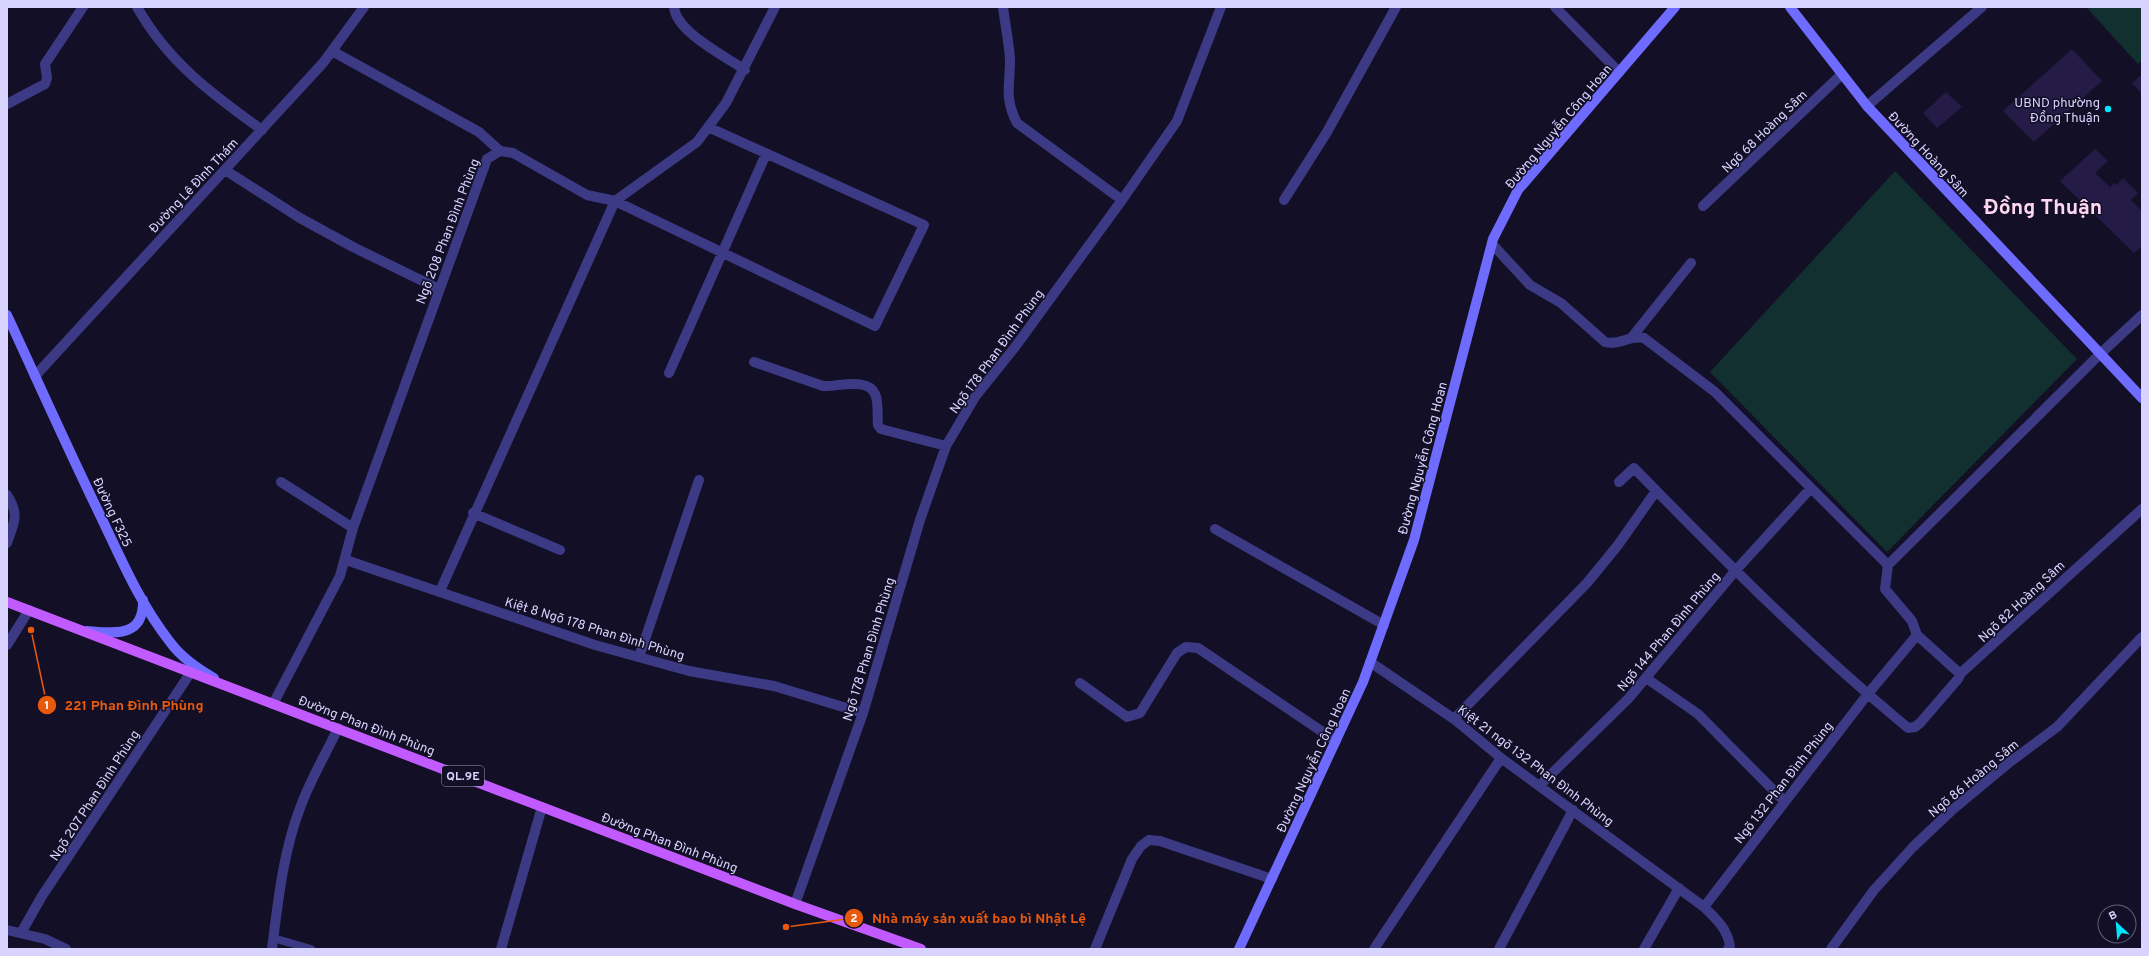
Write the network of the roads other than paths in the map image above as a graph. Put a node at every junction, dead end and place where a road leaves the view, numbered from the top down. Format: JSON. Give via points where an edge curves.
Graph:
{"nodes":[{"id":1,"x":83,"y":7,"type":"edge"},
{"id":2,"x":138,"y":7,"type":"edge"},
{"id":3,"x":364,"y":7,"type":"edge"},
{"id":4,"x":674,"y":7,"type":"edge"},
{"id":5,"x":775,"y":7,"type":"edge"},
{"id":6,"x":1003,"y":7,"type":"edge"},
{"id":7,"x":1221,"y":7,"type":"edge"},
{"id":8,"x":1396,"y":7,"type":"edge"},
{"id":9,"x":1555,"y":7,"type":"edge"},
{"id":10,"x":1675,"y":7,"type":"edge"},
{"id":11,"x":1790,"y":7,"type":"edge"},
{"id":12,"x":1982,"y":7,"type":"edge"},
{"id":13,"x":332,"y":51,"type":"junction"},
{"id":14,"x":745,"y":70,"type":"junction"},
{"id":15,"x":1619,"y":72,"type":"junction"},
{"id":16,"x":1842,"y":74,"type":"junction"},
{"id":17,"x":7,"y":104,"type":"edge"},
{"id":18,"x":1867,"y":106,"type":"junction"},
{"id":19,"x":708,"y":127,"type":"junction"},
{"id":20,"x":262,"y":130,"type":"junction"},
{"id":21,"x":500,"y":151,"type":"junction"},
{"id":22,"x":766,"y":154,"type":"junction"},
{"id":23,"x":225,"y":170,"type":"junction"},
{"id":24,"x":1122,"y":200,"type":"junction"},
{"id":25,"x":1284,"y":200,"type":"dead end"},
{"id":26,"x":615,"y":201,"type":"junction"},
{"id":27,"x":1703,"y":206,"type":"dead end"},
{"id":28,"x":1492,"y":244,"type":"junction"},
{"id":29,"x":721,"y":252,"type":"junction"},
{"id":30,"x":1691,"y":263,"type":"dead end"},
{"id":31,"x":439,"y":289,"type":"junction"},
{"id":32,"x":7,"y":315,"type":"edge"},
{"id":33,"x":2142,"y":315,"type":"edge"},
{"id":34,"x":1632,"y":337,"type":"junction"},
{"id":35,"x":2100,"y":354,"type":"junction"},
{"id":36,"x":754,"y":362,"type":"dead end"},
{"id":37,"x":669,"y":373,"type":"dead end"},
{"id":38,"x":35,"y":376,"type":"junction"},
{"id":39,"x":2142,"y":398,"type":"edge"},
{"id":40,"x":946,"y":446,"type":"junction"},
{"id":41,"x":699,"y":480,"type":"dead end"},
{"id":42,"x":281,"y":482,"type":"dead end"},
{"id":43,"x":1620,"y":482,"type":"dead end"},
{"id":44,"x":1811,"y":488,"type":"junction"},
{"id":45,"x":1656,"y":491,"type":"junction"},
{"id":46,"x":7,"y":495,"type":"edge"},
{"id":47,"x":2142,"y":509,"type":"edge"},
{"id":48,"x":473,"y":513,"type":"junction"},
{"id":49,"x":353,"y":528,"type":"junction"},
{"id":50,"x":1215,"y":529,"type":"dead end"},
{"id":51,"x":7,"y":543,"type":"edge"},
{"id":52,"x":560,"y":550,"type":"dead end"},
{"id":53,"x":346,"y":560,"type":"junction"},
{"id":54,"x":1888,"y":565,"type":"junction"},
{"id":55,"x":1736,"y":570,"type":"junction"},
{"id":56,"x":440,"y":591,"type":"junction"},
{"id":57,"x":143,"y":600,"type":"junction"},
{"id":58,"x":7,"y":602,"type":"edge"},
{"id":59,"x":29,"y":610,"type":"junction"},
{"id":60,"x":1384,"y":625,"type":"junction"},
{"id":61,"x":81,"y":630,"type":"junction"},
{"id":62,"x":1918,"y":634,"type":"junction"},
{"id":63,"x":2142,"y":637,"type":"edge"},
{"id":64,"x":7,"y":645,"type":"edge"},
{"id":65,"x":638,"y":657,"type":"junction"},
{"id":66,"x":1370,"y":662,"type":"junction"},
{"id":67,"x":191,"y":672,"type":"junction"},
{"id":68,"x":1961,"y":673,"type":"junction"},
{"id":69,"x":1646,"y":678,"type":"junction"},
{"id":70,"x":1080,"y":683,"type":"dead end"},
{"id":71,"x":235,"y":689,"type":"junction"},
{"id":72,"x":1867,"y":694,"type":"junction"},
{"id":73,"x":273,"y":704,"type":"junction"},
{"id":74,"x":863,"y":713,"type":"junction"},
{"id":75,"x":1454,"y":719,"type":"junction"},
{"id":76,"x":338,"y":728,"type":"junction"},
{"id":77,"x":1336,"y":741,"type":"junction"},
{"id":78,"x":1500,"y":758,"type":"junction"},
{"id":79,"x":1540,"y":785,"type":"junction"},
{"id":80,"x":1784,"y":801,"type":"junction"},
{"id":81,"x":542,"y":807,"type":"junction"},
{"id":82,"x":1573,"y":810,"type":"junction"},
{"id":83,"x":1272,"y":879,"type":"junction"},
{"id":84,"x":1679,"y":888,"type":"junction"},
{"id":85,"x":796,"y":904,"type":"junction"},
{"id":86,"x":1704,"y":907,"type":"junction"},
{"id":87,"x":7,"y":930,"type":"edge"},
{"id":88,"x":21,"y":933,"type":"junction"},
{"id":89,"x":273,"y":938,"type":"junction"},
{"id":90,"x":908,"y":947,"type":"edge"},
{"id":91,"x":66,"y":949,"type":"edge"},
{"id":92,"x":272,"y":949,"type":"edge"},
{"id":93,"x":311,"y":949,"type":"edge"},
{"id":94,"x":501,"y":949,"type":"edge"},
{"id":95,"x":920,"y":949,"type":"edge"},
{"id":96,"x":1096,"y":949,"type":"edge"},
{"id":97,"x":1239,"y":949,"type":"edge"},
{"id":98,"x":1374,"y":949,"type":"edge"},
{"id":99,"x":1499,"y":949,"type":"edge"},
{"id":100,"x":1644,"y":949,"type":"edge"},
{"id":101,"x":1728,"y":949,"type":"edge"},
{"id":102,"x":1831,"y":949,"type":"edge"}],
"edges":[{"from":1,"to":17,"type":"street","via":[[45,64],[45,84]]},
{"from":2,"to":20,"type":"street","via":[[146,23],[173,57],[208,92]]},
{"from":3,"to":13,"type":"street","name":"Đường Lê Đình Thám"},
{"from":4,"to":14,"type":"street","via":[[678,21],[687,30]]},
{"from":5,"to":14,"type":"street"},
{"from":6,"to":24,"type":"street","via":[[1010,60],[1008,93],[1011,112],[1017,123]]},
{"from":7,"to":24,"type":"street","name":"Ngõ 178 Phan Đình Phùng","via":[[1177,121]]},
{"from":8,"to":25,"type":"street","via":[[1335,119]]},
{"from":9,"to":15,"type":"street"},
{"from":10,"to":15,"type":"main road","name":"Đường Nguyễn Công Hoan"},
{"from":11,"to":16,"type":"main road","name":"Đường Hoàng Sâm"},
{"from":12,"to":18,"type":"street"},
{"from":13,"to":20,"type":"street","name":"Đường Lê Đình Thám"},
{"from":13,"to":21,"type":"street","via":[[479,132]]},
{"from":14,"to":19,"type":"street","via":[[726,103]]},
{"from":15,"to":28,"type":"main road","name":"Đường Nguyễn Công Hoan","via":[[1518,190]]},
{"from":16,"to":18,"type":"main road","name":"Đường Hoàng Sâm"},
{"from":16,"to":27,"type":"street","name":"Ngõ 68 Hoàng Sâm"},
{"from":18,"to":35,"type":"main road","name":"Đường Hoàng Sâm"},
{"from":19,"to":22,"type":"street"},
{"from":19,"to":26,"type":"street","via":[[697,142]]},
{"from":20,"to":23,"type":"street","name":"Đường Lê Đình Thám"},
{"from":21,"to":26,"type":"street","via":[[513,153],[587,195]]},
{"from":21,"to":31,"type":"street","name":"Ngõ 208 Phan Đình Phùng","via":[[487,159]]},
{"from":22,"to":29,"type":"street"},
{"from":22,"to":29,"type":"street","via":[[924,225],[875,326]]},
{"from":23,"to":31,"type":"street","via":[[300,218]]},
{"from":23,"to":38,"type":"street","name":"Đường Lê Đình Thám"},
{"from":24,"to":40,"type":"street","name":"Ngõ 178 Phan Đình Phùng","via":[[1015,347],[975,397]]},
{"from":26,"to":29,"type":"street"},
{"from":26,"to":48,"type":"street"},
{"from":28,"to":34,"type":"street","via":[[1530,285],[1561,303],[1605,342],[1618,343]]},
{"from":28,"to":60,"type":"main road","name":"Đường Nguyễn Công Hoan","via":[[1414,540]]},
{"from":29,"to":37,"type":"street"},
{"from":30,"to":34,"type":"street"},
{"from":31,"to":49,"type":"street","name":"Ngõ 208 Phan Đình Phùng"},
{"from":32,"to":38,"type":"main road","name":"Đường F325"},
{"from":33,"to":35,"type":"street"},
{"from":34,"to":44,"type":"street","via":[[1644,338],[1715,392]]},
{"from":35,"to":39,"type":"main road","name":"Đường Hoàng Sâm"},
{"from":35,"to":54,"type":"street"},
{"from":36,"to":40,"type":"street","via":[[823,386],[857,383],[872,389],[876,395],[878,425],[882,429]]},
{"from":38,"to":57,"type":"main road","name":"Đường F325","via":[[130,578]]},
{"from":40,"to":74,"type":"street","name":"Ngõ 178 Phan Đình Phùng","via":[[920,520]]},
{"from":41,"to":65,"type":"street"},
{"from":42,"to":49,"type":"street"},
{"from":43,"to":45,"type":"street","via":[[1634,468]]},
{"from":44,"to":54,"type":"street"},
{"from":44,"to":55,"type":"street","name":"Ngõ 144 Phan Đình Phùng"},
{"from":45,"to":55,"type":"street"},
{"from":45,"to":75,"type":"street","via":[[1587,583]]},
{"from":46,"to":51,"type":"street","via":[[13,504],[16,517]]},
{"from":47,"to":68,"type":"street","name":"Ngõ 82 Hoàng Sâm"},
{"from":48,"to":52,"type":"street"},
{"from":48,"to":56,"type":"street"},
{"from":49,"to":53,"type":"street","name":"Ngõ 208 Phan Đình Phùng"},
{"from":50,"to":60,"type":"street"},
{"from":53,"to":56,"type":"street","name":"Kiệt 8 Ngõ 178 Phan Đình Phùng"},
{"from":53,"to":73,"type":"street","name":"Ngõ 208 Phan Đình Phùng"},
{"from":54,"to":62,"type":"street","via":[[1885,589],[1912,621]]},
{"from":55,"to":69,"type":"street","name":"Ngõ 144 Phan Đình Phùng"},
{"from":55,"to":72,"type":"street"},
{"from":56,"to":65,"type":"street","name":"Kiệt 8 Ngõ 178 Phan Đình Phùng","via":[[543,629]]},
{"from":57,"to":61,"type":"main road","via":[[142,617],[137,625],[128,630]]},
{"from":57,"to":71,"type":"main road","name":"Đường F325","via":[[171,643],[194,666]]},
{"from":58,"to":59,"type":"main road","name":"Đường Phan Đình Phùng","number":"QL.9E"},
{"from":59,"to":61,"type":"main road","name":"Đường Phan Đình Phùng","number":"QL.9E"},
{"from":59,"to":64,"type":"street"},
{"from":60,"to":66,"type":"main road","name":"Đường Nguyễn Công Hoan"},
{"from":61,"to":67,"type":"main road","name":"Đường Phan Đình Phùng","number":"QL.9E"},
{"from":62,"to":68,"type":"street"},
{"from":62,"to":72,"type":"street","name":"Ngõ 132 Phan Đình Phùng"},
{"from":63,"to":102,"type":"street","name":"Ngõ 86 Hoàng Sâm","via":[[2057,727],[1951,811],[1913,848],[1874,890]]},
{"from":65,"to":74,"type":"street","name":"Kiệt 8 Ngõ 178 Phan Đình Phùng","via":[[689,671],[774,686]]},
{"from":66,"to":75,"type":"street","name":"Kiệt 21 ngõ 132 Phan Đình Phùng"},
{"from":66,"to":77,"type":"main road","name":"Đường Nguyễn Công Hoan"},
{"from":67,"to":71,"type":"main road","name":"Đường Phan Đình Phùng","number":"QL.9E"},
{"from":67,"to":88,"type":"street","name":"Ngõ 207 Phan Đình Phùng","via":[[42,896]]},
{"from":68,"to":72,"type":"street","name":"Ngõ 82 Hoàng Sâm","via":[[1958,680],[1920,723],[1911,729]]},
{"from":69,"to":79,"type":"street","name":"Ngõ 144 Phan Đình Phùng"},
{"from":69,"to":80,"type":"street","via":[[1698,714]]},
{"from":70,"to":77,"type":"street","via":[[1127,717],[1134,716],[1140,713],[1177,653],[1186,647],[1198,648]]},
{"from":71,"to":73,"type":"main road","name":"Đường Phan Đình Phùng","number":"QL.9E"},
{"from":72,"to":80,"type":"street","name":"Ngõ 132 Phan Đình Phùng"},
{"from":73,"to":76,"type":"main road","name":"Đường Phan Đình Phùng","number":"QL.9E"},
{"from":74,"to":85,"type":"street","name":"Ngõ 178 Phan Đình Phùng"},
{"from":75,"to":78,"type":"street","name":"Kiệt 21 ngõ 132 Phan Đình Phùng"},
{"from":76,"to":81,"type":"main road","name":"Đường Phan Đình Phùng","number":"QL.9E"},
{"from":76,"to":89,"type":"street","via":[[300,807],[291,834],[279,890]]},
{"from":77,"to":83,"type":"main road","name":"Đường Nguyễn Công Hoan"},
{"from":78,"to":79,"type":"street","name":"Kiệt 21 ngõ 132 Phan Đình Phùng"},
{"from":78,"to":98,"type":"street"},
{"from":79,"to":82,"type":"street","name":"Kiệt 21 ngõ 132 Phan Đình Phùng"},
{"from":80,"to":86,"type":"street","name":"Ngõ 132 Phan Đình Phùng"},
{"from":81,"to":85,"type":"main road","name":"Đường Phan Đình Phùng","number":"QL.9E"},
{"from":81,"to":94,"type":"street"},
{"from":82,"to":84,"type":"street","name":"Kiệt 21 ngõ 132 Phan Đình Phùng"},
{"from":82,"to":99,"type":"street"},
{"from":83,"to":96,"type":"street","via":[[1160,841],[1149,840],[1132,859]]},
{"from":83,"to":97,"type":"main road","name":"Đường Nguyễn Công Hoan"},
{"from":84,"to":86,"type":"street","name":"Kiệt 21 ngõ 132 Phan Đình Phùng"},
{"from":84,"to":100,"type":"street"},
{"from":85,"to":90,"type":"main road","name":"Đường Phan Đình Phùng","number":"QL.9E"},
{"from":86,"to":101,"type":"street","via":[[1728,934]]},
{"from":87,"to":88,"type":"street"},
{"from":88,"to":91,"type":"street","via":[[45,939]]},
{"from":89,"to":92,"type":"street"},
{"from":89,"to":93,"type":"lane"},
{"from":90,"to":95,"type":"main road","name":"Đường Phan Đình Phùng","number":"QL.9E"}]}
